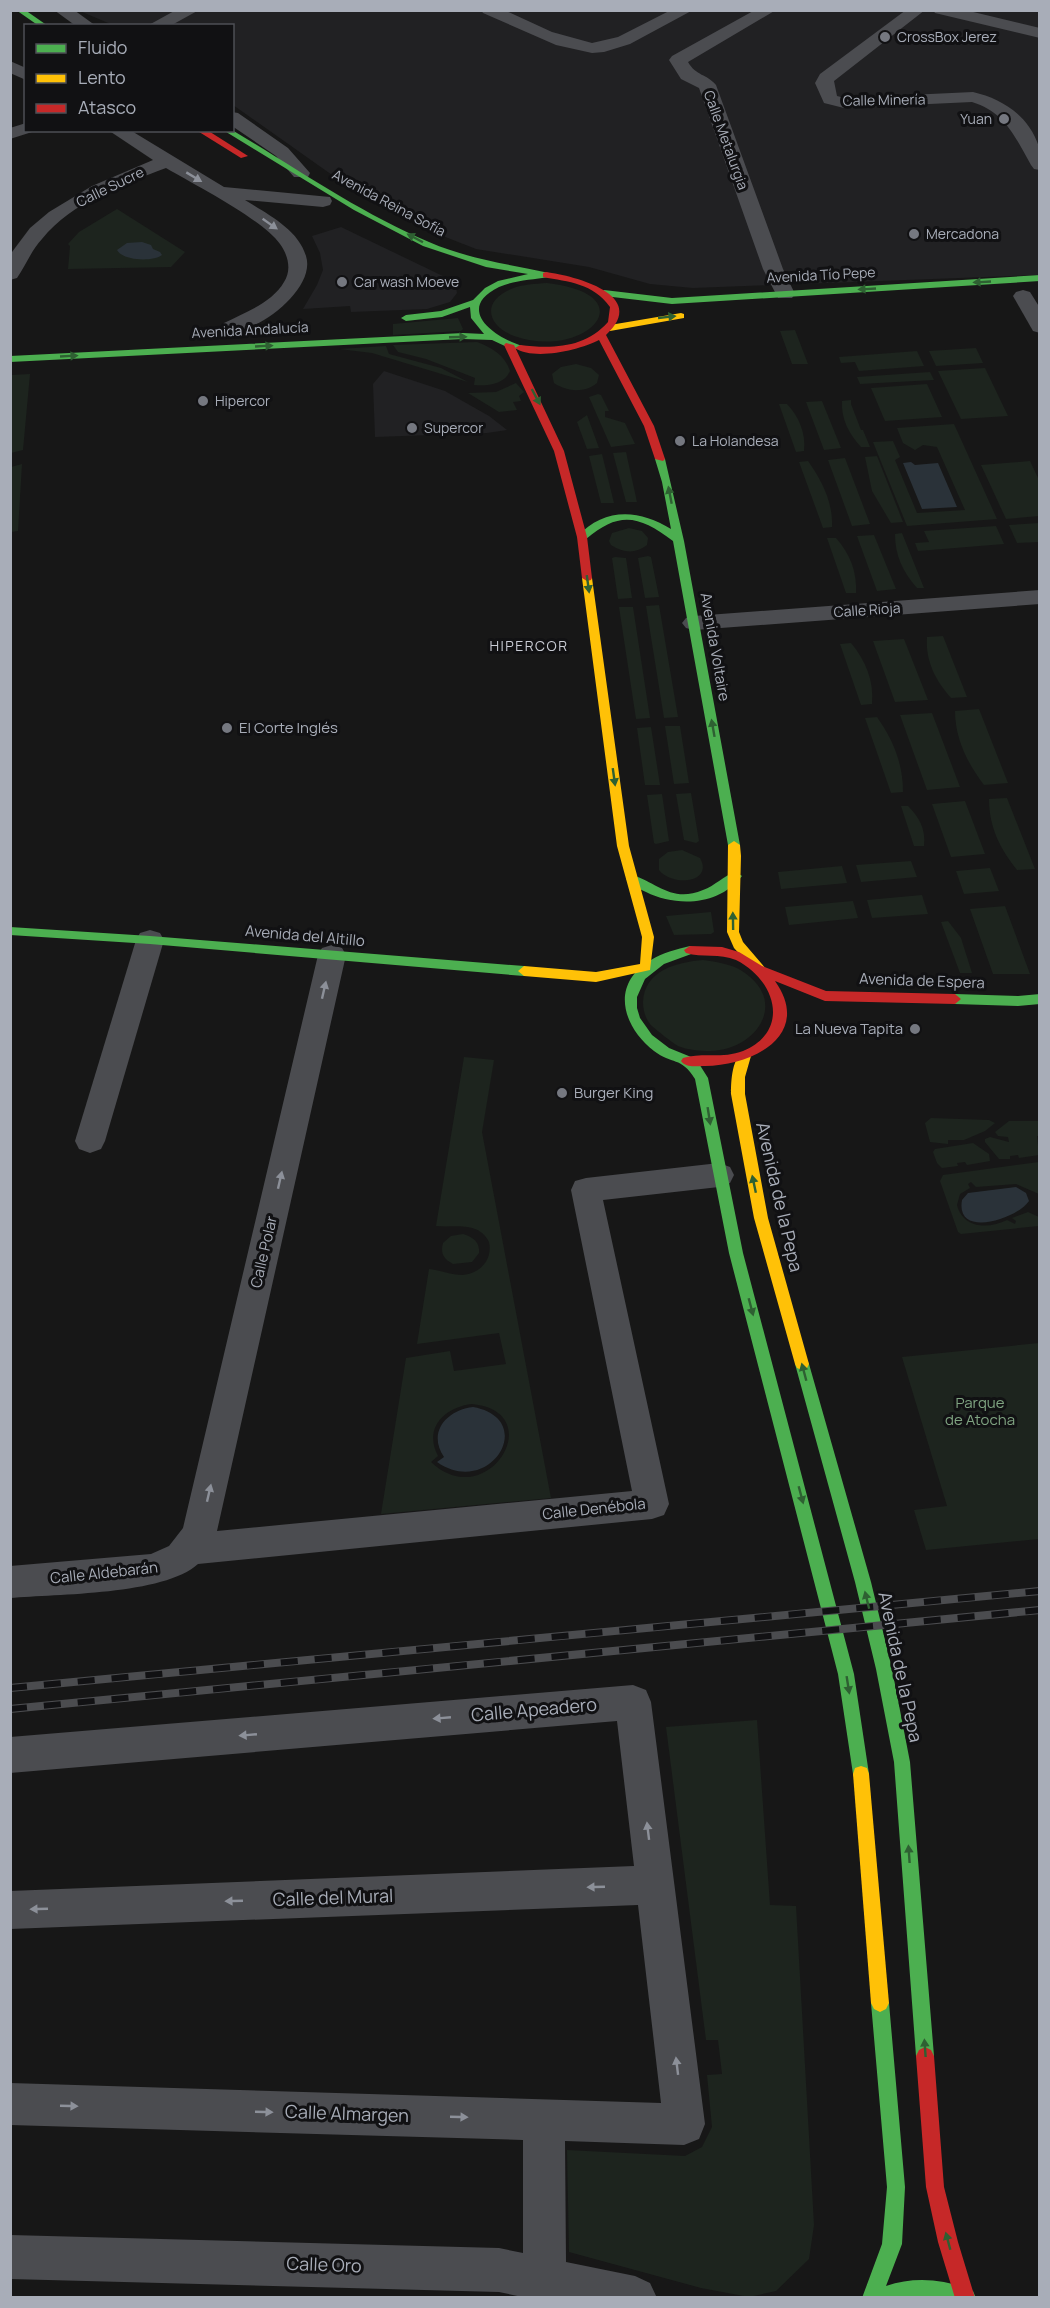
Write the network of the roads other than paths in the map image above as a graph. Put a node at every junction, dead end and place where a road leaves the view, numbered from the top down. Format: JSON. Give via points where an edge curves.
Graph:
{"nodes":[{"id":1,"x":19,"y":10,"type":"edge"},
{"id":2,"x":62,"y":10,"type":"edge"},
{"id":3,"x":191,"y":10,"type":"edge"},
{"id":4,"x":489,"y":10,"type":"edge"},
{"id":5,"x":685,"y":10,"type":"edge"},
{"id":6,"x":768,"y":10,"type":"edge"},
{"id":7,"x":917,"y":10,"type":"edge"},
{"id":8,"x":941,"y":10,"type":"edge"},
{"id":9,"x":10,"y":20,"type":"edge"},
{"id":10,"x":42,"y":24,"type":"edge"},
{"id":11,"x":85,"y":24,"type":"edge"},
{"id":12,"x":159,"y":24,"type":"edge"},
{"id":13,"x":24,"y":28,"type":"edge"},
{"id":14,"x":1040,"y":33,"type":"edge"},
{"id":15,"x":10,"y":66,"type":"edge"},
{"id":16,"x":24,"y":74,"type":"edge"},
{"id":17,"x":234,"y":118,"type":"edge"},
{"id":18,"x":120,"y":132,"type":"edge"},
{"id":19,"x":203,"y":132,"type":"edge"},
{"id":20,"x":230,"y":132,"type":"edge"},
{"id":21,"x":167,"y":161,"type":"junction"},
{"id":22,"x":1040,"y":165,"type":"edge"},
{"id":23,"x":301,"y":173,"type":"junction"},
{"id":24,"x":220,"y":192,"type":"junction"},
{"id":25,"x":323,"y":201,"type":"junction"},
{"id":26,"x":433,"y":262,"type":"dead end"},
{"id":27,"x":10,"y":273,"type":"edge"},
{"id":28,"x":546,"y":275,"type":"junction"},
{"id":29,"x":1040,"y":278,"type":"edge"},
{"id":30,"x":473,"y":286,"type":"dead end"},
{"id":31,"x":604,"y":292,"type":"junction"},
{"id":32,"x":785,"y":294,"type":"junction"},
{"id":33,"x":1025,"y":296,"type":"edge"},
{"id":34,"x":476,"y":302,"type":"junction"},
{"id":35,"x":700,"y":315,"type":"dead end"},
{"id":36,"x":394,"y":319,"type":"dead end"},
{"id":37,"x":267,"y":325,"type":"dead end"},
{"id":38,"x":224,"y":327,"type":"joint"},
{"id":39,"x":1040,"y":327,"type":"edge"},
{"id":40,"x":606,"y":332,"type":"junction"},
{"id":41,"x":491,"y":337,"type":"junction"},
{"id":42,"x":509,"y":345,"type":"junction"},
{"id":43,"x":10,"y":360,"type":"edge"},
{"id":44,"x":582,"y":537,"type":"junction"},
{"id":45,"x":679,"y":541,"type":"junction"},
{"id":46,"x":1040,"y":597,"type":"edge"},
{"id":47,"x":1040,"y":611,"type":"edge"},
{"id":48,"x":695,"y":630,"type":"junction"},
{"id":49,"x":736,"y":876,"type":"junction"},
{"id":50,"x":632,"y":879,"type":"junction"},
{"id":51,"x":10,"y":931,"type":"edge"},
{"id":52,"x":150,"y":940,"type":"junction"},
{"id":53,"x":332,"y":955,"type":"junction"},
{"id":54,"x":646,"y":967,"type":"junction"},
{"id":55,"x":761,"y":970,"type":"junction"},
{"id":56,"x":596,"y":977,"type":"junction"},
{"id":57,"x":620,"y":995,"type":"junction"},
{"id":58,"x":825,"y":996,"type":"junction"},
{"id":59,"x":1040,"y":999,"type":"edge"},
{"id":60,"x":1018,"y":1001,"type":"junction"},
{"id":61,"x":808,"y":1005,"type":"dead end"},
{"id":62,"x":1040,"y":1006,"type":"edge"},
{"id":63,"x":745,"y":1056,"type":"junction"},
{"id":64,"x":692,"y":1062,"type":"junction"},
{"id":65,"x":90,"y":1141,"type":"dead end"},
{"id":66,"x":719,"y":1175,"type":"junction"},
{"id":67,"x":192,"y":1548,"type":"junction"},
{"id":68,"x":10,"y":1582,"type":"edge"},
{"id":69,"x":10,"y":1755,"type":"edge"},
{"id":70,"x":655,"y":1885,"type":"junction"},
{"id":71,"x":10,"y":1910,"type":"edge"},
{"id":72,"x":10,"y":2104,"type":"edge"},
{"id":73,"x":544,"y":2120,"type":"junction"},
{"id":74,"x":684,"y":2124,"type":"joint"},
{"id":75,"x":10,"y":2256,"type":"edge"},
{"id":76,"x":545,"y":2279,"type":"junction"},
{"id":77,"x":966,"y":2297,"type":"edge"},
{"id":78,"x":635,"y":2298,"type":"edge"},
{"id":79,"x":872,"y":2298,"type":"edge"},
{"id":80,"x":879,"y":2298,"type":"edge"}],
"edges":[{"from":1,"to":10,"type":"main road"},
{"from":2,"to":11,"type":"street"},
{"from":3,"to":12,"type":"street"},
{"from":4,"to":5,"type":"street","via":[[576,46],[592,48],[615,43]]},
{"from":6,"to":32,"type":"street","name":"Calle Metalurgia","via":[[678,60],[687,75],[707,85]]},
{"from":7,"to":22,"type":"street","name":"Calle Minería","via":[[826,78],[830,99],[844,103],[988,100],[1010,114]]},
{"from":8,"to":14,"type":"street"},
{"from":9,"to":13,"type":"main road"},
{"from":15,"to":16,"type":"street"},
{"from":17,"to":23,"type":"street","via":[[282,152]]},
{"from":18,"to":21,"type":"street"},
{"from":19,"to":25,"type":"main road","name":"Avenida Reina Sofía"},
{"from":20,"to":23,"type":"main road","name":"Avenida Reina Sofía"},
{"from":21,"to":24,"type":"street","one_way":true},
{"from":21,"to":27,"type":"street","name":"Calle Sucre","via":[[113,183],[63,211],[28,244]]},
{"from":28,"to":23,"type":"main road","name":"Avenida Reina Sofía","one_way":true,"via":[[489,265],[426,244]]},
{"from":24,"to":25,"type":"street"},
{"from":24,"to":38,"type":"street","one_way":true,"via":[[280,231],[299,261],[289,291],[266,309]]},
{"from":25,"to":26,"type":"main road","name":"Avenida Reina Sofía"},
{"from":28,"to":31,"type":"main road","name":"Avenida Reina Sofía","via":[[569,278]]},
{"from":28,"to":34,"type":"main road","via":[[503,282]]},
{"from":29,"to":32,"type":"main road","name":"Avenida Tío Pepe","one_way":true},
{"from":30,"to":34,"type":"main road"},
{"from":31,"to":32,"type":"main road","name":"Avenida Tío Pepe","via":[[672,301]]},
{"from":31,"to":40,"type":"main road","via":[[614,304],[616,316]]},
{"from":33,"to":39,"type":"street"},
{"from":34,"to":36,"type":"main road","via":[[446,315]]},
{"from":34,"to":41,"type":"main road","via":[[474,314],[479,326]]},
{"from":40,"to":35,"type":"main road","one_way":true,"via":[[660,318]]},
{"from":37,"to":38,"type":"main road","name":"Avenida Andalucía"},
{"from":40,"to":42,"type":"main road","via":[[578,346],[556,350]]},
{"from":45,"to":40,"type":"main road","name":"Avenida Voltaire","one_way":true,"via":[[668,483],[649,426]]},
{"from":41,"to":42,"type":"main road"},
{"from":43,"to":41,"type":"main road","name":"Avenida Andalucía","one_way":true},
{"from":42,"to":44,"type":"main road","one_way":true,"via":[[553,434]]},
{"from":44,"to":45,"type":"main road","via":[[608,518],[633,515],[654,520]]},
{"from":44,"to":50,"type":"main road","one_way":true,"via":[[623,846]]},
{"from":45,"to":48,"type":"main road","name":"Avenida Voltaire"},
{"from":46,"to":48,"type":"street","name":"Calle Rioja"},
{"from":47,"to":48,"type":"street","name":"Calle Rioja"},
{"from":49,"to":48,"type":"main road","name":"Avenida Voltaire","one_way":true,"via":[[735,849]]},
{"from":49,"to":50,"type":"main road","via":[[708,895],[689,901],[668,899]]},
{"from":55,"to":49,"type":"main road","name":"Avenida Voltaire","one_way":true,"via":[[737,942],[732,928]]},
{"from":50,"to":54,"type":"main road","via":[[648,937]]},
{"from":51,"to":52,"type":"main road","name":"Avenida del Altillo"},
{"from":52,"to":53,"type":"main road","name":"Avenida del Altillo"},
{"from":52,"to":65,"type":"street"},
{"from":53,"to":56,"type":"main road","name":"Avenida del Altillo"},
{"from":67,"to":53,"type":"street","name":"Calle Polar","one_way":true,"via":[[200,1531]]},
{"from":54,"to":55,"type":"main road","via":[[690,950],[716,951]]},
{"from":54,"to":56,"type":"main road","name":"Avenida del Altillo"},
{"from":54,"to":57,"type":"main road"},
{"from":55,"to":58,"type":"main road","name":"Avenida de Espera"},
{"from":55,"to":63,"type":"main road","via":[[774,986],[785,1019],[756,1052]]},
{"from":56,"to":57,"type":"main road"},
{"from":57,"to":64,"type":"main road","via":[[644,1039],[662,1052]]},
{"from":58,"to":60,"type":"main road","name":"Avenida de Espera"},
{"from":58,"to":61,"type":"main road","name":"Avenida de Espera"},
{"from":59,"to":60,"type":"main road","name":"Avenida de Espera"},
{"from":60,"to":62,"type":"main road","name":"Avenida de Espera"},
{"from":63,"to":64,"type":"main road","via":[[710,1064]]},
{"from":77,"to":63,"type":"main road","name":"Avenida de la Pepa","one_way":true,"via":[[935,2187],[902,1762],[863,1582],[761,1218],[738,1094],[738,1077]]},
{"from":64,"to":66,"type":"main road","one_way":true,"via":[[706,1095]]},
{"from":66,"to":67,"type":"street","name":"Calle Denébola","via":[[586,1190],[652,1504]]},
{"from":66,"to":79,"type":"main road","one_way":true,"via":[[846,1674],[860,1764],[896,2187],[892,2244]]},
{"from":67,"to":68,"type":"street","name":"Calle Aldebarán","via":[[174,1563],[151,1570]]},
{"from":70,"to":69,"type":"street","name":"Calle Apeadero","one_way":true,"via":[[633,1702]]},
{"from":70,"to":71,"type":"street","name":"Calle del Mural","one_way":true},
{"from":74,"to":70,"type":"street","name":"Calle Apeadero","one_way":true},
{"from":72,"to":73,"type":"street","name":"Calle Almargen","one_way":true},
{"from":73,"to":74,"type":"street","name":"Calle Almargen"},
{"from":73,"to":76,"type":"street"},
{"from":75,"to":76,"type":"street","name":"Calle Oro","via":[[499,2270]]},
{"from":76,"to":78,"type":"street","name":"Calle Oro"},
{"from":77,"to":80,"type":"main road","via":[[933,2287],[900,2288]]}]}
